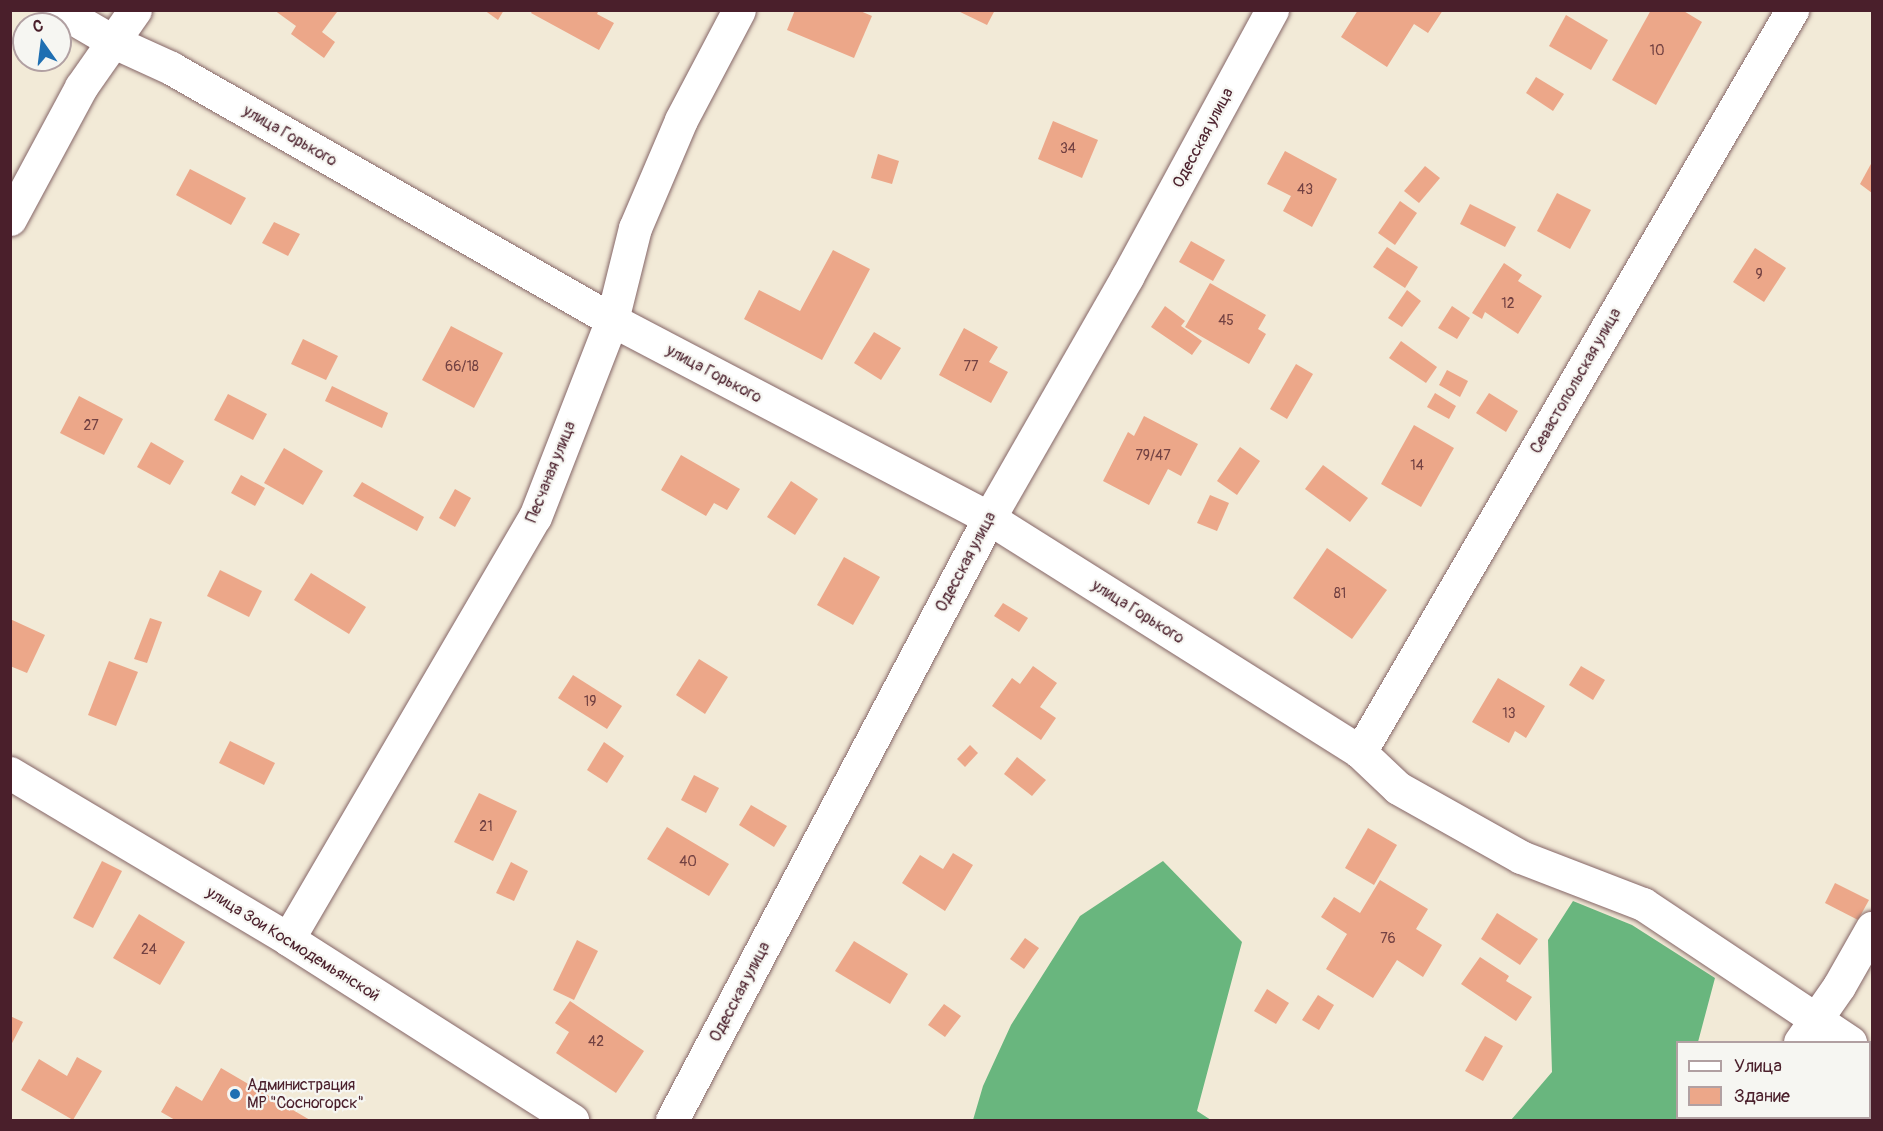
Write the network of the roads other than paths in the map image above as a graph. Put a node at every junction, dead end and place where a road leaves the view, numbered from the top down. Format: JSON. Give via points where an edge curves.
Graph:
{"nodes":[{"id":1,"x":59,"y":10,"type":"edge"},
{"id":2,"x":135,"y":10,"type":"edge"},
{"id":3,"x":739,"y":10,"type":"edge"},
{"id":4,"x":1272,"y":10,"type":"edge"},
{"id":5,"x":1792,"y":10,"type":"edge"},
{"id":6,"x":114,"y":42,"type":"junction"},
{"id":7,"x":10,"y":219,"type":"edge"},
{"id":8,"x":612,"y":320,"type":"junction"},
{"id":9,"x":989,"y":518,"type":"junction"},
{"id":10,"x":1360,"y":752,"type":"junction"},
{"id":11,"x":10,"y":773,"type":"edge"},
{"id":12,"x":1872,"y":928,"type":"edge"},
{"id":13,"x":288,"y":939,"type":"junction"},
{"id":14,"x":1807,"y":1031,"type":"edge"},
{"id":15,"x":1846,"y":1041,"type":"edge"},
{"id":16,"x":572,"y":1120,"type":"edge"},
{"id":17,"x":672,"y":1120,"type":"edge"}],
"edges":[{"from":1,"to":6,"type":"street","name":"улица Горького"},
{"from":2,"to":6,"type":"street"},
{"from":3,"to":8,"type":"street","name":"Песчаная улица","via":[[681,120],[635,228]]},
{"from":4,"to":9,"type":"street","name":"Одесская улица","via":[[1127,277]]},
{"from":5,"to":10,"type":"street","name":"Севастопольская улица"},
{"from":6,"to":7,"type":"street","via":[[81,87]]},
{"from":6,"to":8,"type":"street","name":"улица Горького","via":[[171,68]]},
{"from":8,"to":9,"type":"street","name":"улица Горького"},
{"from":8,"to":13,"type":"street","name":"Песчаная улица","via":[[535,517]]},
{"from":9,"to":10,"type":"street","name":"улица Горького"},
{"from":9,"to":17,"type":"street","name":"Одесская улица"},
{"from":10,"to":14,"type":"street","name":"улица Горького","via":[[1398,788],[1521,858],[1642,904],[1745,970]]},
{"from":11,"to":13,"type":"street","name":"улица Зои Космодемьянской"},
{"from":12,"to":14,"type":"street","via":[[1839,986]]},
{"from":13,"to":16,"type":"street","name":"улица Зои Космодемьянской"},
{"from":14,"to":15,"type":"street","name":"улица Горького"}]}
